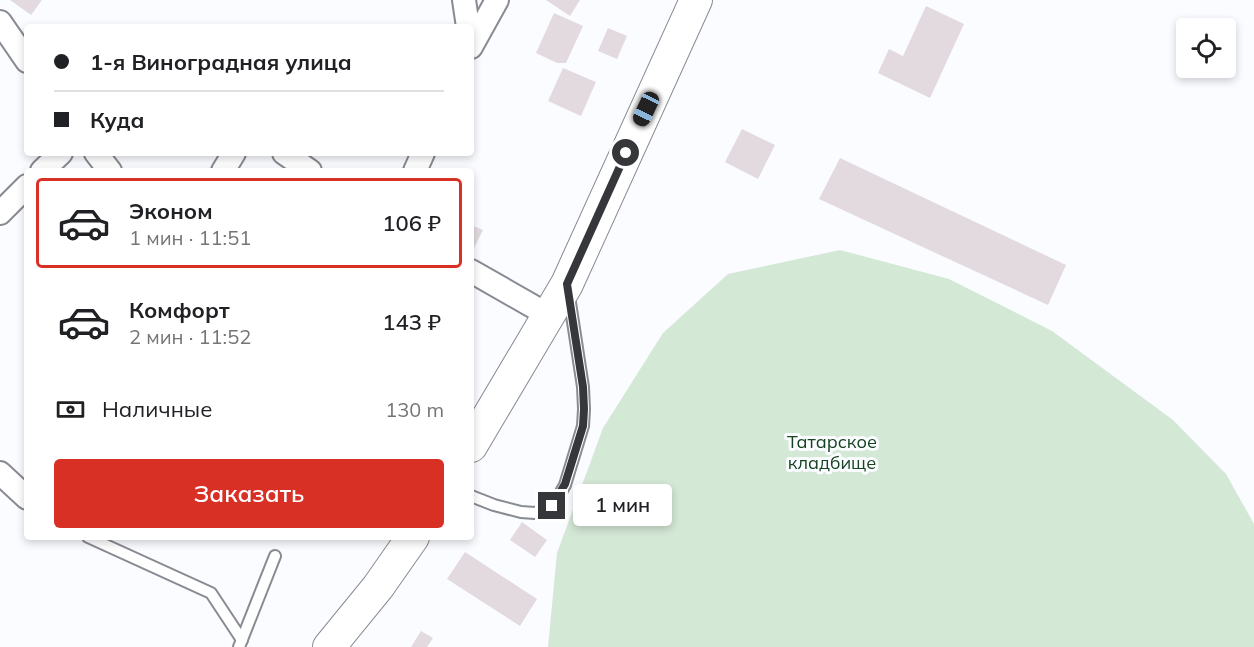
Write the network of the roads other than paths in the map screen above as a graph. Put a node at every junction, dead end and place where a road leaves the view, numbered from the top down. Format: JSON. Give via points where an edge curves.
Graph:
{"nodes":[{"id":1,"x":464,"y":0,"type":"edge"},
{"id":2,"x":497,"y":0,"type":"edge"},
{"id":3,"x":696,"y":0,"type":"edge"},
{"id":4,"x":0,"y":22,"type":"edge"},
{"id":5,"x":468,"y":24,"type":"edge"},
{"id":6,"x":474,"y":42,"type":"edge"},
{"id":7,"x":24,"y":57,"type":"edge"},
{"id":8,"x":58,"y":156,"type":"edge"},
{"id":9,"x":98,"y":156,"type":"edge"},
{"id":10,"x":288,"y":156,"type":"edge"},
{"id":11,"x":45,"y":168,"type":"edge"},
{"id":12,"x":108,"y":168,"type":"edge"},
{"id":13,"x":306,"y":168,"type":"edge"},
{"id":14,"x":24,"y":189,"type":"edge"},
{"id":15,"x":0,"y":213,"type":"edge"},
{"id":16,"x":474,"y":273,"type":"edge"},
{"id":17,"x":567,"y":284,"type":"junction"},
{"id":18,"x":548,"y":315,"type":"junction"},
{"id":19,"x":474,"y":441,"type":"edge"},
{"id":20,"x":0,"y":472,"type":"edge"},
{"id":21,"x":24,"y":495,"type":"edge"},
{"id":22,"x":474,"y":497,"type":"edge"},
{"id":23,"x":95,"y":540,"type":"edge"},
{"id":24,"x":411,"y":540,"type":"edge"},
{"id":25,"x":274,"y":556,"type":"dead end"},
{"id":26,"x":241,"y":643,"type":"edge"},
{"id":27,"x":329,"y":647,"type":"edge"}],
"edges":[{"from":1,"to":5,"type":"street"},
{"from":2,"to":6,"type":"street"},
{"from":3,"to":17,"type":"main road"},
{"from":4,"to":7,"type":"street"},
{"from":8,"to":11,"type":"street"},
{"from":9,"to":12,"type":"street"},
{"from":10,"to":13,"type":"street"},
{"from":14,"to":15,"type":"street"},
{"from":16,"to":18,"type":"street"},
{"from":17,"to":18,"type":"main road"},
{"from":17,"to":22,"type":"lane","via":[[584,409],[583,426],[565,484],[552,506],[535,513]]},
{"from":18,"to":19,"type":"main road"},
{"from":20,"to":21,"type":"street"},
{"from":23,"to":26,"type":"lane","via":[[211,593]]},
{"from":24,"to":27,"type":"main road"},
{"from":25,"to":26,"type":"lane"}]}
